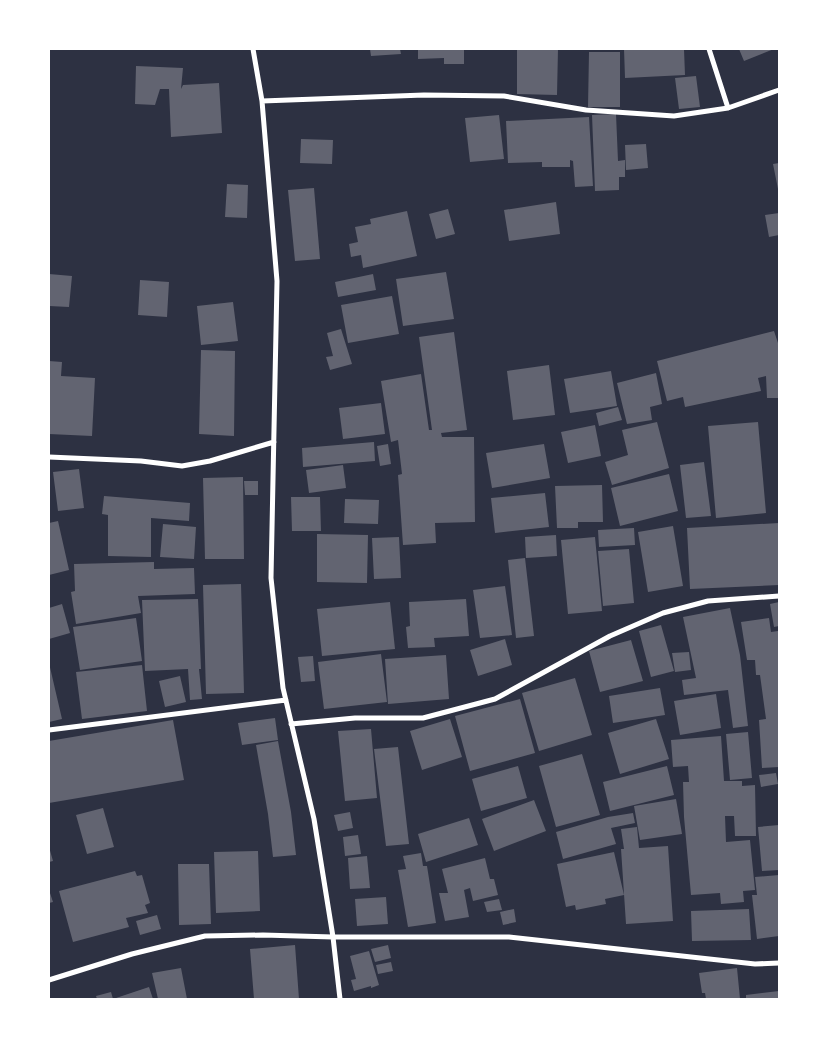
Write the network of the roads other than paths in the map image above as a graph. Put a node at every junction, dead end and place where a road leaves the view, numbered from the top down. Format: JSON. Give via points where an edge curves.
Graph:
{"nodes":[{"id":1,"x":253,"y":49,"type":"edge"},
{"id":2,"x":709,"y":49,"type":"edge"},
{"id":3,"x":779,"y":90,"type":"edge"},
{"id":4,"x":262,"y":101,"type":"junction"},
{"id":5,"x":728,"y":108,"type":"junction"},
{"id":6,"x":274,"y":442,"type":"junction"},
{"id":7,"x":49,"y":457,"type":"edge"},
{"id":8,"x":779,"y":596,"type":"edge"},
{"id":9,"x":286,"y":700,"type":"junction"},
{"id":10,"x":291,"y":724,"type":"junction"},
{"id":11,"x":49,"y":730,"type":"edge"},
{"id":12,"x":333,"y":937,"type":"junction"},
{"id":13,"x":779,"y":963,"type":"edge"},
{"id":14,"x":49,"y":980,"type":"edge"},
{"id":15,"x":340,"y":999,"type":"edge"}],
"edges":[{"from":1,"to":4,"type":"street"},
{"from":2,"to":5,"type":"street"},
{"from":3,"to":5,"type":"street"},
{"from":4,"to":5,"type":"street","via":[[424,95],[504,96],[586,110],[674,116]]},
{"from":4,"to":6,"type":"street","via":[[277,281]]},
{"from":6,"to":7,"type":"street","via":[[182,466]]},
{"from":6,"to":9,"type":"street","via":[[272,578]]},
{"from":8,"to":10,"type":"street","via":[[708,601],[663,613],[610,636],[494,699],[423,718],[355,718]]},
{"from":9,"to":10,"type":"street"},
{"from":9,"to":11,"type":"street"},
{"from":10,"to":12,"type":"street","via":[[314,818]]},
{"from":12,"to":13,"type":"street","via":[[509,937],[755,964]]},
{"from":12,"to":14,"type":"street","via":[[205,936]]},
{"from":12,"to":15,"type":"street"}]}
